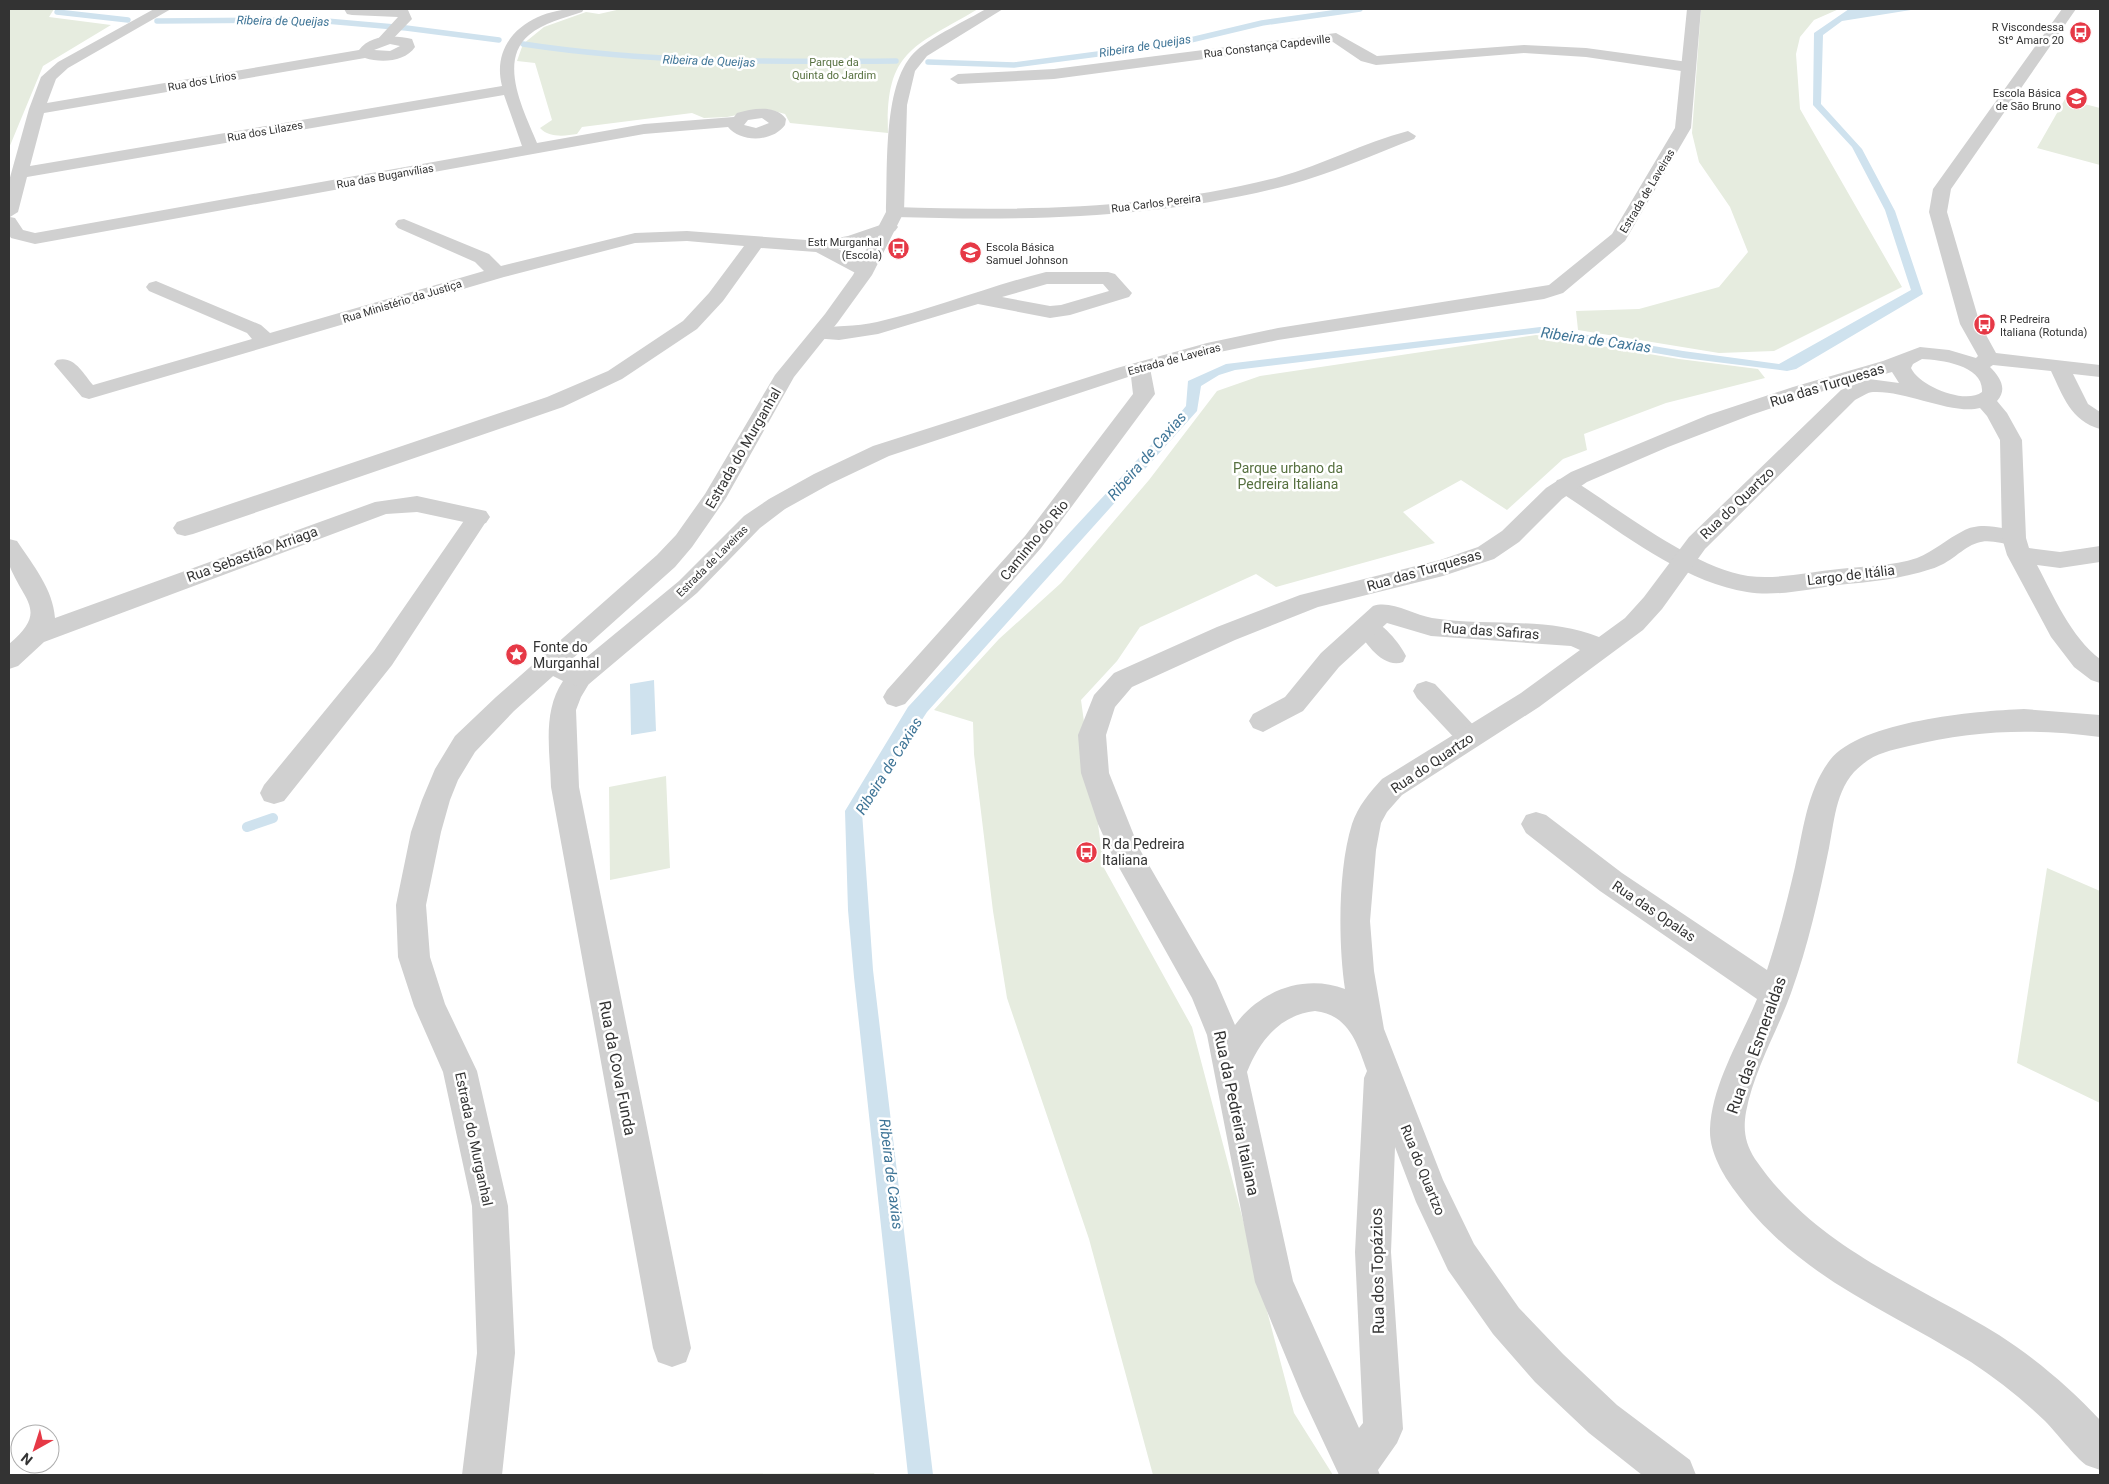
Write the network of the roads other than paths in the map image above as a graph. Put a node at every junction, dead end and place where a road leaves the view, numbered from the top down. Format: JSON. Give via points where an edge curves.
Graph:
{"nodes":[{"id":1,"x":164,"y":9,"type":"edge"},
{"id":2,"x":352,"y":9,"type":"edge"},
{"id":3,"x":578,"y":9,"type":"edge"},
{"id":4,"x":996,"y":9,"type":"edge"},
{"id":5,"x":1694,"y":9,"type":"edge"},
{"id":6,"x":2066,"y":9,"type":"edge"},
{"id":7,"x":392,"y":32,"type":"junction"},
{"id":8,"x":367,"y":53,"type":"junction"},
{"id":9,"x":1688,"y":67,"type":"junction"},
{"id":10,"x":958,"y":79,"type":"dead end"},
{"id":11,"x":509,"y":89,"type":"junction"},
{"id":12,"x":37,"y":109,"type":"junction"},
{"id":13,"x":736,"y":122,"type":"dead end"},
{"id":14,"x":1408,"y":136,"type":"dead end"},
{"id":15,"x":531,"y":148,"type":"junction"},
{"id":16,"x":21,"y":172,"type":"junction"},
{"id":17,"x":9,"y":212,"type":"edge"},
{"id":18,"x":892,"y":220,"type":"junction"},
{"id":19,"x":404,"y":224,"type":"dead end"},
{"id":20,"x":12,"y":234,"type":"edge"},
{"id":21,"x":758,"y":241,"type":"junction"},
{"id":22,"x":820,"y":247,"type":"junction"},
{"id":23,"x":863,"y":271,"type":"junction"},
{"id":24,"x":497,"y":273,"type":"junction"},
{"id":25,"x":156,"y":286,"type":"dead end"},
{"id":26,"x":977,"y":298,"type":"junction"},
{"id":27,"x":1970,"y":324,"type":"junction"},
{"id":28,"x":820,"y":334,"type":"junction"},
{"id":29,"x":266,"y":341,"type":"junction"},
{"id":30,"x":1912,"y":357,"type":"junction"},
{"id":31,"x":1983,"y":363,"type":"junction"},
{"id":32,"x":64,"y":364,"type":"dead end"},
{"id":33,"x":2059,"y":366,"type":"junction"},
{"id":34,"x":1140,"y":368,"type":"junction"},
{"id":35,"x":2100,"y":371,"type":"edge"},
{"id":36,"x":1927,"y":393,"type":"junction"},
{"id":37,"x":1984,"y":400,"type":"junction"},
{"id":38,"x":2100,"y":422,"type":"edge"},
{"id":39,"x":1565,"y":485,"type":"junction"},
{"id":40,"x":478,"y":518,"type":"joint"},
{"id":41,"x":185,"y":528,"type":"dead end"},
{"id":42,"x":2016,"y":546,"type":"junction"},
{"id":43,"x":9,"y":547,"type":"edge"},
{"id":44,"x":2100,"y":554,"type":"edge"},
{"id":45,"x":1683,"y":561,"type":"junction"},
{"id":46,"x":1363,"y":587,"type":"junction"},
{"id":47,"x":1375,"y":620,"type":"junction"},
{"id":48,"x":31,"y":637,"type":"junction"},
{"id":49,"x":1601,"y":648,"type":"junction"},
{"id":50,"x":1394,"y":656,"type":"dead end"},
{"id":51,"x":9,"y":659,"type":"edge"},
{"id":52,"x":552,"y":664,"type":"junction"},
{"id":53,"x":2100,"y":674,"type":"edge"},
{"id":54,"x":580,"y":677,"type":"junction"},
{"id":55,"x":1426,"y":691,"type":"dead end"},
{"id":56,"x":896,"y":698,"type":"dead end"},
{"id":57,"x":1103,"y":702,"type":"joint"},
{"id":58,"x":1263,"y":721,"type":"dead end"},
{"id":59,"x":2100,"y":726,"type":"edge"},
{"id":60,"x":1469,"y":737,"type":"junction"},
{"id":61,"x":565,"y":787,"type":"joint"},
{"id":62,"x":274,"y":793,"type":"dead end"},
{"id":63,"x":1536,"y":824,"type":"dead end"},
{"id":64,"x":1775,"y":993,"type":"junction"},
{"id":65,"x":1368,"y":1029,"type":"junction"},
{"id":66,"x":1382,"y":1066,"type":"junction"},
{"id":67,"x":1230,"y":1073,"type":"junction"},
{"id":68,"x":672,"y":1348,"type":"dead end"},
{"id":69,"x":2100,"y":1450,"type":"edge"},
{"id":70,"x":1358,"y":1471,"type":"edge"},
{"id":71,"x":482,"y":1475,"type":"edge"},
{"id":72,"x":1674,"y":1475,"type":"edge"}],
"edges":[{"from":1,"to":12,"type":"street","via":[[62,66],[49,77]]},
{"from":2,"to":7,"type":"street","via":[[403,13],[405,19]]},
{"from":3,"to":11,"type":"street","via":[[548,19],[514,40],[507,50],[505,65]]},
{"from":4,"to":18,"type":"street","name":"Estrada do Murganhal","via":[[922,53],[908,71],[900,105]]},
{"from":5,"to":9,"type":"street","name":"Estrada de Laveiras"},
{"from":6,"to":27,"type":"street","via":[[1942,189],[1938,212]]},
{"from":7,"to":8,"type":"street","via":[[367,48]]},
{"from":7,"to":8,"type":"street","via":[[407,42],[408,47],[389,56]]},
{"from":8,"to":12,"type":"street","name":"Rua dos Lírios"},
{"from":9,"to":10,"type":"street","name":"Rua Constança Capdeville","via":[[1526,49],[1473,50],[1376,61],[1366,58],[1336,37],[1054,74]]},
{"from":9,"to":34,"type":"street","name":"Estrada de Laveiras","via":[[1682,128],[1627,227],[1556,289],[1278,334]]},
{"from":11,"to":15,"type":"street"},
{"from":11,"to":16,"type":"street","name":"Rua dos Lilazes"},
{"from":12,"to":16,"type":"street"},
{"from":13,"to":15,"type":"street","name":"Rua das Buganvílias","via":[[644,129]]},
{"from":14,"to":18,"type":"street","name":"Rua Carlos Pereira","via":[[1285,181],[1179,202],[1018,215]]},
{"from":15,"to":20,"type":"street","name":"Rua das Buganvílias","via":[[35,239]]},
{"from":16,"to":17,"type":"street"},
{"from":18,"to":22,"type":"street","name":"Rua Ministério da Justiça","via":[[852,241]]},
{"from":18,"to":23,"type":"street","name":"Estrada do Murganhal"},
{"from":19,"to":24,"type":"street","via":[[482,258]]},
{"from":21,"to":22,"type":"street","name":"Rua Ministério da Justiça"},
{"from":21,"to":24,"type":"street","name":"Rua Ministério da Justiça","via":[[687,236],[635,238]]},
{"from":21,"to":41,"type":"street","via":[[716,297],[690,325],[615,375],[555,402]]},
{"from":22,"to":23,"type":"street"},
{"from":23,"to":28,"type":"street","name":"Estrada do Murganhal"},
{"from":24,"to":29,"type":"street","name":"Rua Ministério da Justiça"},
{"from":25,"to":29,"type":"street","via":[[254,329]]},
{"from":26,"to":26,"type":"street","via":[[1057,277],[1108,278],[1122,293],[1050,312]]},
{"from":26,"to":28,"type":"street","via":[[864,332]]},
{"from":27,"to":30,"type":"street","name":"Rua das Turquesas","via":[[1956,341]]},
{"from":27,"to":31,"type":"street"},
{"from":28,"to":52,"type":"street","name":"Estrada do Murganhal","via":[[781,381],[728,477],[678,549]]},
{"from":29,"to":32,"type":"street","name":"Rua Ministério da Justiça","via":[[89,392]]},
{"from":30,"to":31,"type":"street","via":[[1948,356]]},
{"from":30,"to":36,"type":"street","via":[[1901,368],[1904,377]]},
{"from":30,"to":39,"type":"street","name":"Rua das Turquesas","via":[[1868,374],[1775,400],[1613,461]]},
{"from":31,"to":33,"type":"street"},
{"from":31,"to":37,"type":"street","via":[[1993,389]]},
{"from":33,"to":35,"type":"street"},
{"from":33,"to":38,"type":"street","via":[[2079,408]]},
{"from":34,"to":54,"type":"street","name":"Estrada de Laveiras","via":[[880,451],[822,479],[752,522],[688,587]]},
{"from":34,"to":56,"type":"street","name":"Caminho do Rio","via":[[1144,394],[1072,492],[989,594]]},
{"from":36,"to":37,"type":"street","via":[[1958,402]]},
{"from":36,"to":45,"type":"street","name":"Rua do Quartzo","via":[[1870,385],[1848,396],[1697,543]]},
{"from":37,"to":42,"type":"street","via":[[1996,412],[2011,440]]},
{"from":39,"to":45,"type":"street","name":"Largo de Itália"},
{"from":39,"to":46,"type":"street","name":"Rua das Turquesas","via":[[1505,540],[1487,552]]},
{"from":40,"to":48,"type":"street","name":"Rua Sebastião Arriaga","via":[[417,504],[383,507]]},
{"from":40,"to":62,"type":"street","via":[[383,658]]},
{"from":42,"to":44,"type":"street","via":[[2060,560]]},
{"from":42,"to":45,"type":"street","name":"Largo de Itália","via":[[1993,534],[1972,535],[1945,554],[1906,569],[1774,585],[1746,584]]},
{"from":42,"to":53,"type":"street","via":[[2060,630]]},
{"from":43,"to":48,"type":"street","via":[[40,601],[43,614],[40,629]]},
{"from":45,"to":49,"type":"street","name":"Rua do Quartzo","via":[[1653,604],[1634,624]]},
{"from":46,"to":47,"type":"street"},
{"from":46,"to":57,"type":"street","name":"Rua das Turquesas","via":[[1310,601],[1144,669],[1123,680]]},
{"from":47,"to":49,"type":"street","name":"Rua das Safiras","via":[[1574,637]]},
{"from":47,"to":50,"type":"street"},
{"from":47,"to":58,"type":"street","via":[[1330,660],[1294,704]]},
{"from":48,"to":51,"type":"street"},
{"from":49,"to":60,"type":"street","name":"Rua do Quartzo","via":[[1530,700]]},
{"from":52,"to":54,"type":"street"},
{"from":52,"to":71,"type":"street","name":"Estrada do Murganhal","via":[[464,744],[436,800],[411,905],[414,957],[430,1006],[460,1072],[490,1206],[496,1353]]},
{"from":54,"to":61,"type":"street","name":"Estrada de Laveiras","via":[[568,694],[563,710]]},
{"from":55,"to":60,"type":"street"},
{"from":57,"to":67,"type":"street","name":"Rua da Pedreira Italiana","via":[[1092,735],[1095,773],[1127,854],[1205,992],[1223,1035]]},
{"from":59,"to":64,"type":"street","name":"Rua das Esmeraldas","via":[[2070,720],[2016,718],[1928,730],[1856,753],[1832,777],[1825,797],[1794,937]]},
{"from":60,"to":65,"type":"street","name":"Rua do Quartzo","via":[[1392,787],[1377,804],[1367,823],[1360,850],[1355,921],[1358,971]]},
{"from":61,"to":68,"type":"street","name":"Rua da Cova Funda"},
{"from":63,"to":64,"type":"street","name":"Rua das Opalas","via":[[1610,882]]},
{"from":64,"to":69,"type":"street","name":"Rua das Esmeraldas","via":[[1734,1096],[1727,1132],[1735,1159],[1757,1196],[1792,1231],[1832,1262],[1985,1349],[2034,1384],[2071,1416]]},
{"from":65,"to":66,"type":"street","name":"Rua do Quartzo"},
{"from":65,"to":67,"type":"street","via":[[1353,1011],[1340,1002],[1324,996],[1307,996],[1266,1015],[1244,1041]]},
{"from":66,"to":70,"type":"street","name":"Rua dos Topázios","via":[[1373,1252],[1383,1429]]},
{"from":66,"to":72,"type":"street","name":"Rua do Quartzo","via":[[1429,1189],[1461,1257],[1506,1321],[1549,1368],[1603,1419]]},
{"from":67,"to":70,"type":"street","name":"Rua da Pedreira Italiana","via":[[1274,1282]]}]}
